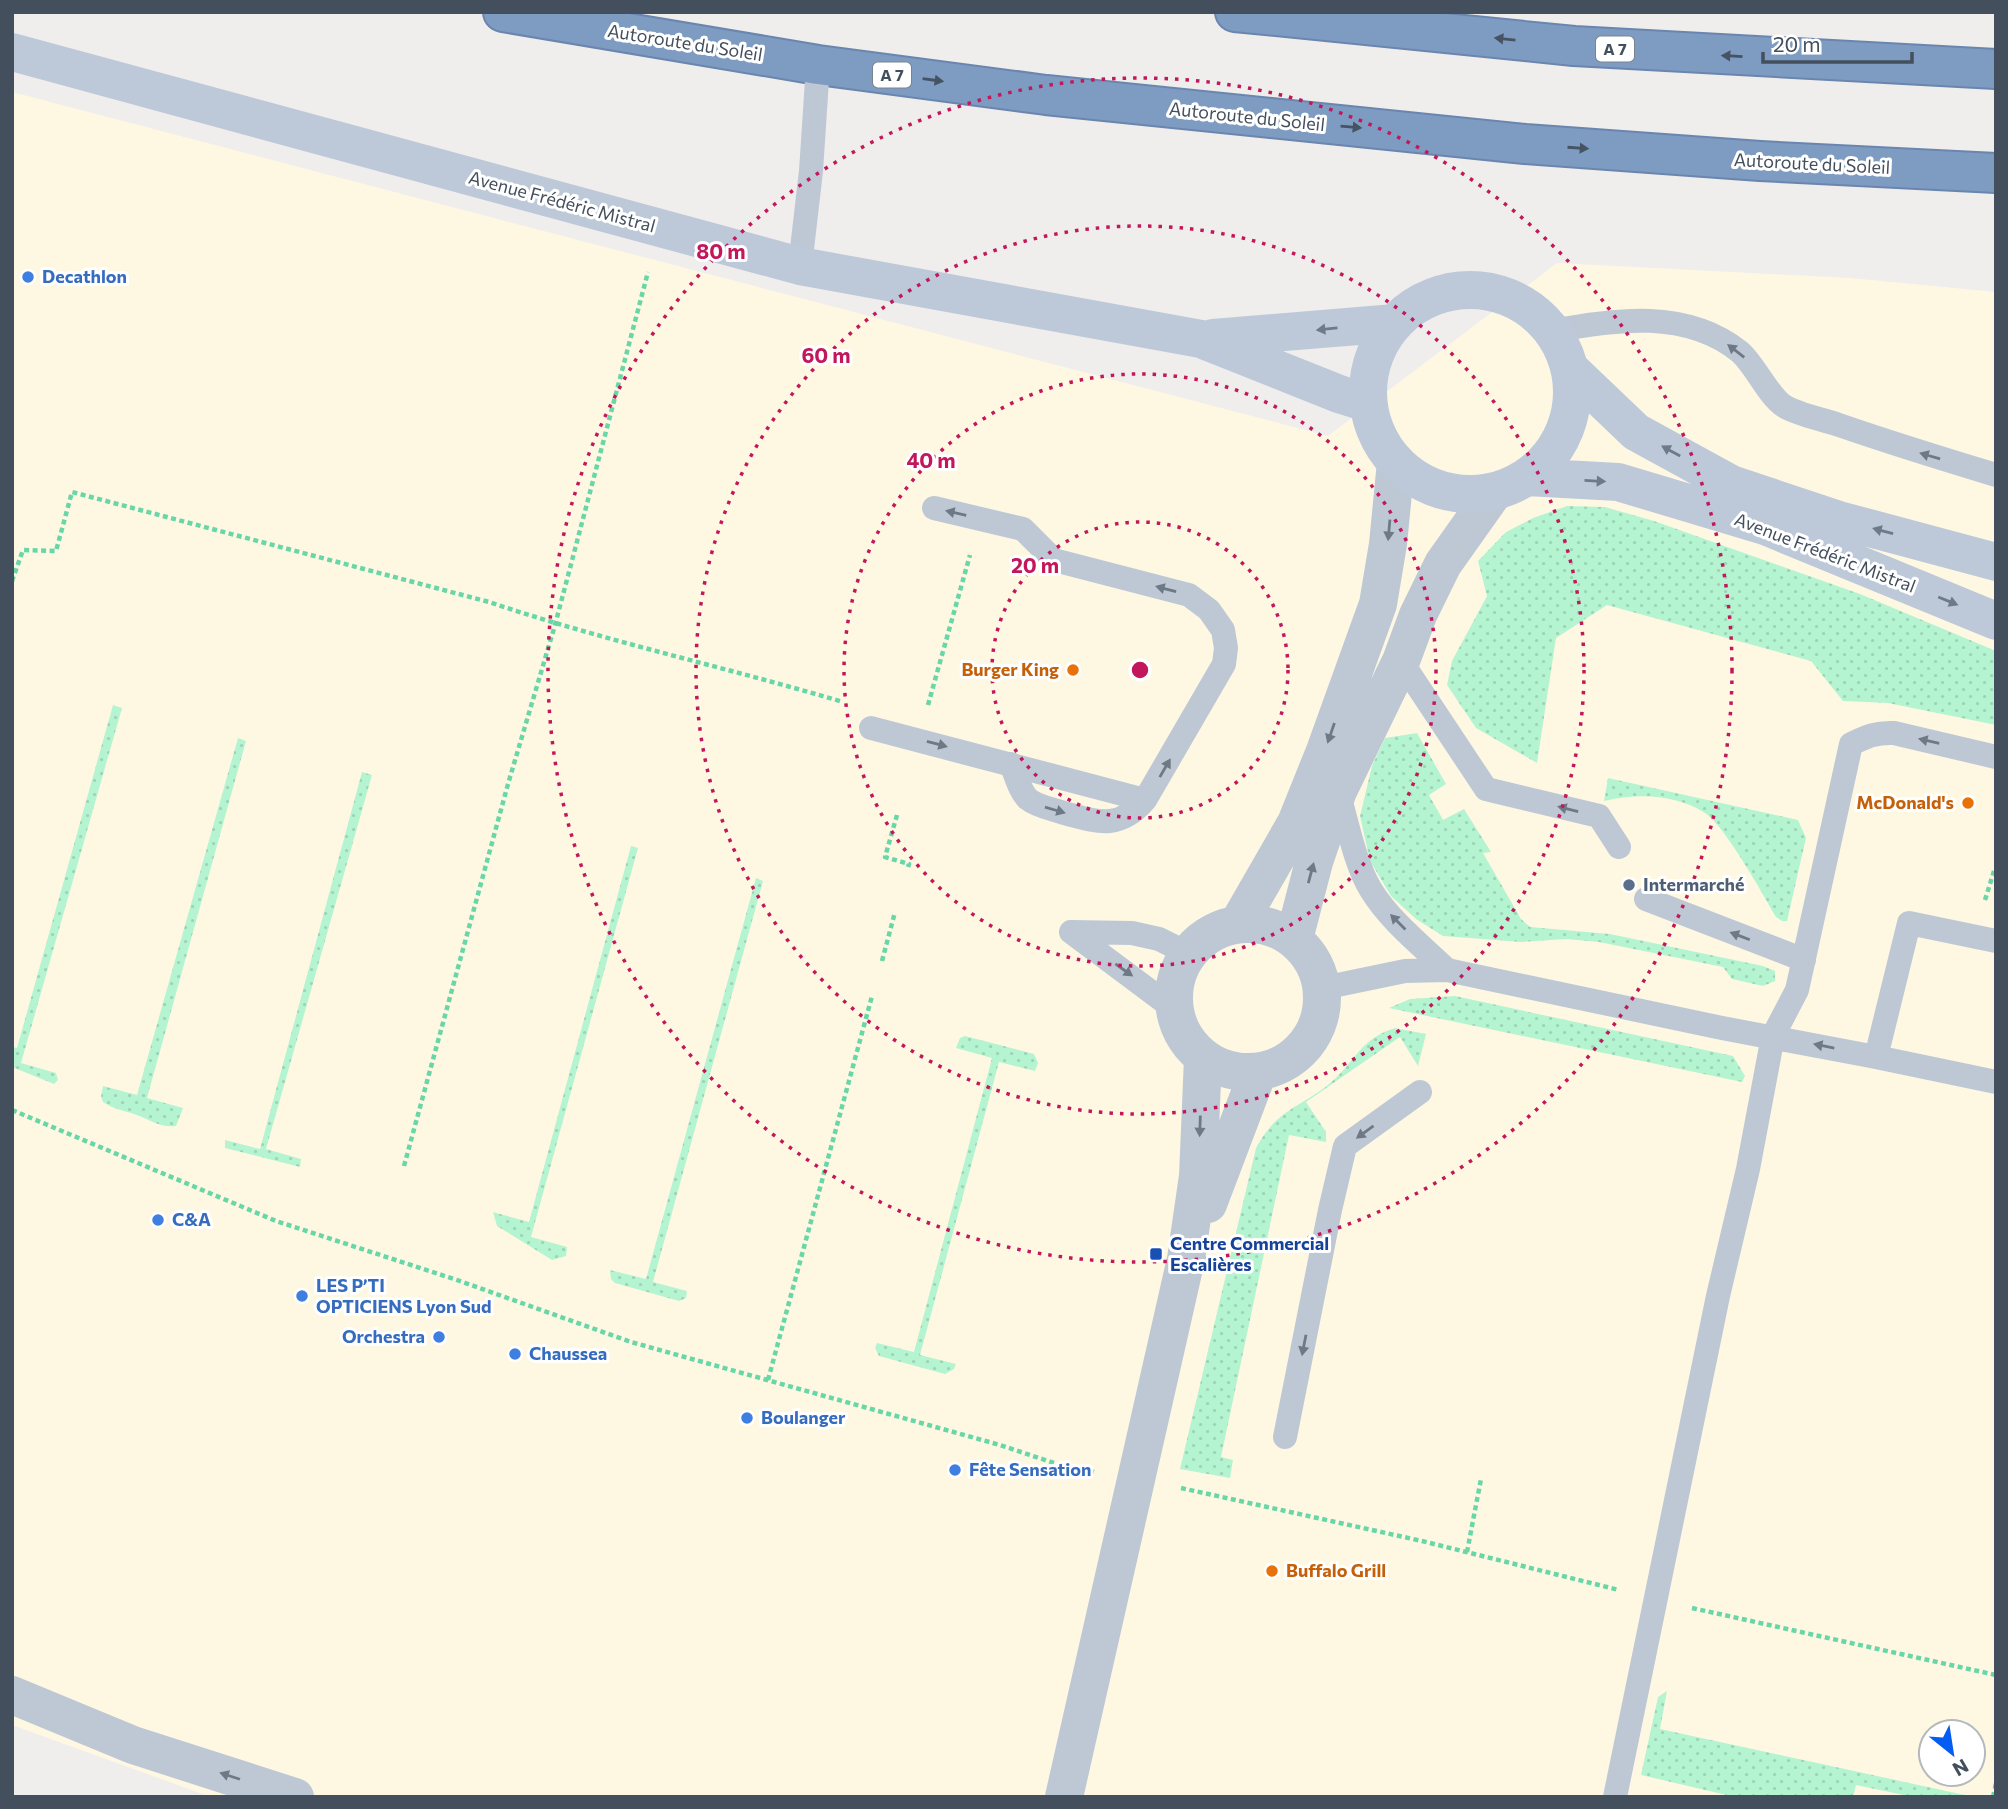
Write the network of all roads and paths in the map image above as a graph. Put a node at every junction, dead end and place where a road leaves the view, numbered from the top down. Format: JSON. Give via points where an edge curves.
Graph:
{"nodes":[{"id":1,"x":503,"y":12,"type":"edge"},
{"id":2,"x":1235,"y":12,"type":"edge"},
{"id":3,"x":12,"y":52,"type":"edge"},
{"id":4,"x":818,"y":65,"type":"junction"},
{"id":5,"x":1996,"y":69,"type":"edge"},
{"id":6,"x":1878,"y":167,"type":"junction"},
{"id":7,"x":1996,"y":173,"type":"edge"},
{"id":8,"x":1996,"y":200,"type":"edge"},
{"id":9,"x":800,"y":266,"type":"junction"},
{"id":10,"x":645,"y":279,"type":"dead end"},
{"id":11,"x":1395,"y":323,"type":"junction"},
{"id":12,"x":1552,"y":331,"type":"junction"},
{"id":13,"x":1201,"y":339,"type":"junction"},
{"id":14,"x":1570,"y":369,"type":"junction"},
{"id":15,"x":1368,"y":403,"type":"junction"},
{"id":16,"x":1396,"y":462,"type":"junction"},
{"id":17,"x":1996,"y":475,"type":"edge"},
{"id":18,"x":1511,"y":484,"type":"junction"},
{"id":19,"x":934,"y":508,"type":"dead end"},
{"id":20,"x":972,"y":548,"type":"dead end"},
{"id":21,"x":1996,"y":562,"type":"edge"},
{"id":22,"x":12,"y":581,"type":"edge"},
{"id":23,"x":1996,"y":621,"type":"edge"},
{"id":24,"x":555,"y":625,"type":"junction"},
{"id":25,"x":1401,"y":662,"type":"junction"},
{"id":26,"x":1354,"y":669,"type":"junction"},
{"id":27,"x":851,"y":704,"type":"dead end"},
{"id":28,"x":927,"y":709,"type":"dead end"},
{"id":29,"x":871,"y":728,"type":"dead end"},
{"id":30,"x":1996,"y":757,"type":"edge"},
{"id":31,"x":1011,"y":764,"type":"junction"},
{"id":32,"x":1338,"y":791,"type":"junction"},
{"id":33,"x":1145,"y":800,"type":"junction"},
{"id":34,"x":897,"y":815,"type":"dead end"},
{"id":35,"x":1619,"y":847,"type":"dead end"},
{"id":36,"x":908,"y":867,"type":"dead end"},
{"id":37,"x":1646,"y":899,"type":"dead end"},
{"id":38,"x":895,"y":912,"type":"dead end"},
{"id":39,"x":1238,"y":924,"type":"junction"},
{"id":40,"x":1294,"y":939,"type":"junction"},
{"id":41,"x":1996,"y":941,"type":"edge"},
{"id":42,"x":1189,"y":954,"type":"junction"},
{"id":43,"x":1804,"y":960,"type":"junction"},
{"id":44,"x":882,"y":961,"type":"dead end"},
{"id":45,"x":1447,"y":970,"type":"junction"},
{"id":46,"x":1323,"y":988,"type":"junction"},
{"id":47,"x":872,"y":996,"type":"dead end"},
{"id":48,"x":1174,"y":1009,"type":"junction"},
{"id":49,"x":1773,"y":1036,"type":"junction"},
{"id":50,"x":1876,"y":1057,"type":"junction"},
{"id":51,"x":1203,"y":1058,"type":"junction"},
{"id":52,"x":1258,"y":1072,"type":"junction"},
{"id":53,"x":1996,"y":1082,"type":"edge"},
{"id":54,"x":1420,"y":1091,"type":"dead end"},
{"id":55,"x":12,"y":1110,"type":"edge"},
{"id":56,"x":404,"y":1166,"type":"dead end"},
{"id":57,"x":1186,"y":1259,"type":"junction"},
{"id":58,"x":768,"y":1380,"type":"junction"},
{"id":59,"x":1285,"y":1437,"type":"dead end"},
{"id":60,"x":1481,"y":1479,"type":"dead end"},
{"id":61,"x":1135,"y":1481,"type":"junction"},
{"id":62,"x":1467,"y":1552,"type":"junction"},
{"id":63,"x":1656,"y":1600,"type":"junction"},
{"id":64,"x":1996,"y":1675,"type":"edge"},
{"id":65,"x":12,"y":1695,"type":"edge"},
{"id":66,"x":1996,"y":1783,"type":"edge"},
{"id":67,"x":295,"y":1797,"type":"edge"},
{"id":68,"x":1064,"y":1797,"type":"edge"},
{"id":69,"x":1615,"y":1797,"type":"edge"},
{"id":70,"x":1993,"y":1797,"type":"edge"}],
"edges":[{"from":1,"to":4,"type":"highway","name":"Autoroute du Soleil","number":"A 7"},
{"from":5,"to":2,"type":"highway","number":"A 7","one_way":true,"via":[[1574,46]]},
{"from":3,"to":9,"type":"main road","name":"Avenue Frédéric Mistral"},
{"from":4,"to":6,"type":"highway","name":"Autoroute du Soleil","number":"A 7","one_way":true,"via":[[1283,121],[1525,144]]},
{"from":4,"to":9,"type":"lane"},
{"from":6,"to":7,"type":"highway","name":"Autoroute du Soleil","number":"A 7"},
{"from":6,"to":8,"type":"highway"},
{"from":9,"to":13,"type":"main road","name":"Avenue Frédéric Mistral"},
{"from":10,"to":24,"type":"path"},
{"from":11,"to":12,"type":"main road","via":[[1415,307],[1463,290],[1512,299],[1534,312]]},
{"from":11,"to":13,"type":"main road","name":"Avenue Frédéric Mistral","one_way":true},
{"from":11,"to":15,"type":"main road","via":[[1372,365]]},
{"from":12,"to":14,"type":"main road"},
{"from":17,"to":12,"type":"lane","one_way":true,"via":[[1782,405],[1742,354],[1710,332],[1676,322],[1644,320]]},
{"from":13,"to":15,"type":"main road","name":"Avenue Frédéric Mistral"},
{"from":14,"to":18,"type":"main road","via":[[1569,418],[1560,440],[1546,461]]},
{"from":21,"to":14,"type":"main road","name":"Avenue Frédéric Mistral","one_way":true,"via":[[1839,520],[1731,484],[1636,432]]},
{"from":15,"to":16,"type":"main road","via":[[1380,441]]},
{"from":16,"to":18,"type":"main road","via":[[1414,478],[1454,494],[1472,496]]},
{"from":16,"to":26,"type":"street","one_way":true,"via":[[1378,604]]},
{"from":18,"to":23,"type":"main road","name":"Avenue Frédéric Mistral","one_way":true,"via":[[1618,482],[1765,526]]},
{"from":18,"to":25,"type":"street","via":[[1443,564]]},
{"from":33,"to":19,"type":"lane","one_way":true,"via":[[1224,664],[1223,630],[1209,610],[1189,595],[1054,560],[1023,530]]},
{"from":20,"to":28,"type":"path"},
{"from":22,"to":24,"type":"path","via":[[23,551],[56,551],[72,492],[489,602]]},
{"from":24,"to":27,"type":"path"},
{"from":24,"to":56,"type":"path"},
{"from":25,"to":26,"type":"street"},
{"from":25,"to":32,"type":"street"},
{"from":35,"to":25,"type":"lane","one_way":true,"via":[[1599,816],[1486,789]]},
{"from":26,"to":39,"type":"street","one_way":true,"via":[[1296,823]]},
{"from":29,"to":31,"type":"lane","one_way":true},
{"from":30,"to":43,"type":"lane","one_way":true,"via":[[1894,733],[1880,732],[1851,744]]},
{"from":31,"to":33,"type":"lane"},
{"from":31,"to":33,"type":"lane","one_way":true,"via":[[1028,798],[1098,822],[1124,817]]},
{"from":40,"to":32,"type":"street","one_way":true},
{"from":45,"to":32,"type":"lane","one_way":true,"via":[[1371,890]]},
{"from":34,"to":36,"type":"path","via":[[885,858]]},
{"from":43,"to":37,"type":"lane","one_way":true},
{"from":38,"to":44,"type":"path"},
{"from":39,"to":40,"type":"street","via":[[1277,929]]},
{"from":39,"to":42,"type":"street","via":[[1202,939]]},
{"from":40,"to":46,"type":"street","via":[[1308,953]]},
{"from":41,"to":50,"type":"lane","via":[[1909,923]]},
{"from":42,"to":48,"type":"street","via":[[1174,989]]},
{"from":42,"to":48,"type":"lane","one_way":true,"via":[[1159,939],[1132,933],[1071,932]]},
{"from":43,"to":49,"type":"lane","via":[[1797,990]]},
{"from":45,"to":46,"type":"lane","via":[[1405,971]]},
{"from":45,"to":49,"type":"lane"},
{"from":46,"to":52,"type":"street","via":[[1322,1012],[1300,1052],[1281,1066]]},
{"from":47,"to":58,"type":"path"},
{"from":48,"to":51,"type":"street","via":[[1189,1045]]},
{"from":50,"to":49,"type":"lane","one_way":true},
{"from":49,"to":63,"type":"lane"},
{"from":50,"to":53,"type":"lane"},
{"from":51,"to":52,"type":"street","via":[[1239,1073]]},
{"from":51,"to":57,"type":"street","one_way":true,"via":[[1199,1176]]},
{"from":52,"to":57,"type":"street"},
{"from":54,"to":59,"type":"lane","one_way":true,"via":[[1345,1146]]},
{"from":55,"to":58,"type":"path","via":[[276,1221],[631,1342]]},
{"from":57,"to":61,"type":"street"},
{"from":58,"to":61,"type":"path","via":[[1054,1463]]},
{"from":60,"to":62,"type":"path"},
{"from":61,"to":62,"type":"path"},
{"from":61,"to":68,"type":"street"},
{"from":62,"to":63,"type":"path"},
{"from":63,"to":64,"type":"path"},
{"from":63,"to":69,"type":"lane"},
{"from":67,"to":65,"type":"street","one_way":true,"via":[[133,1745]]},
{"from":66,"to":70,"type":"path"}]}
